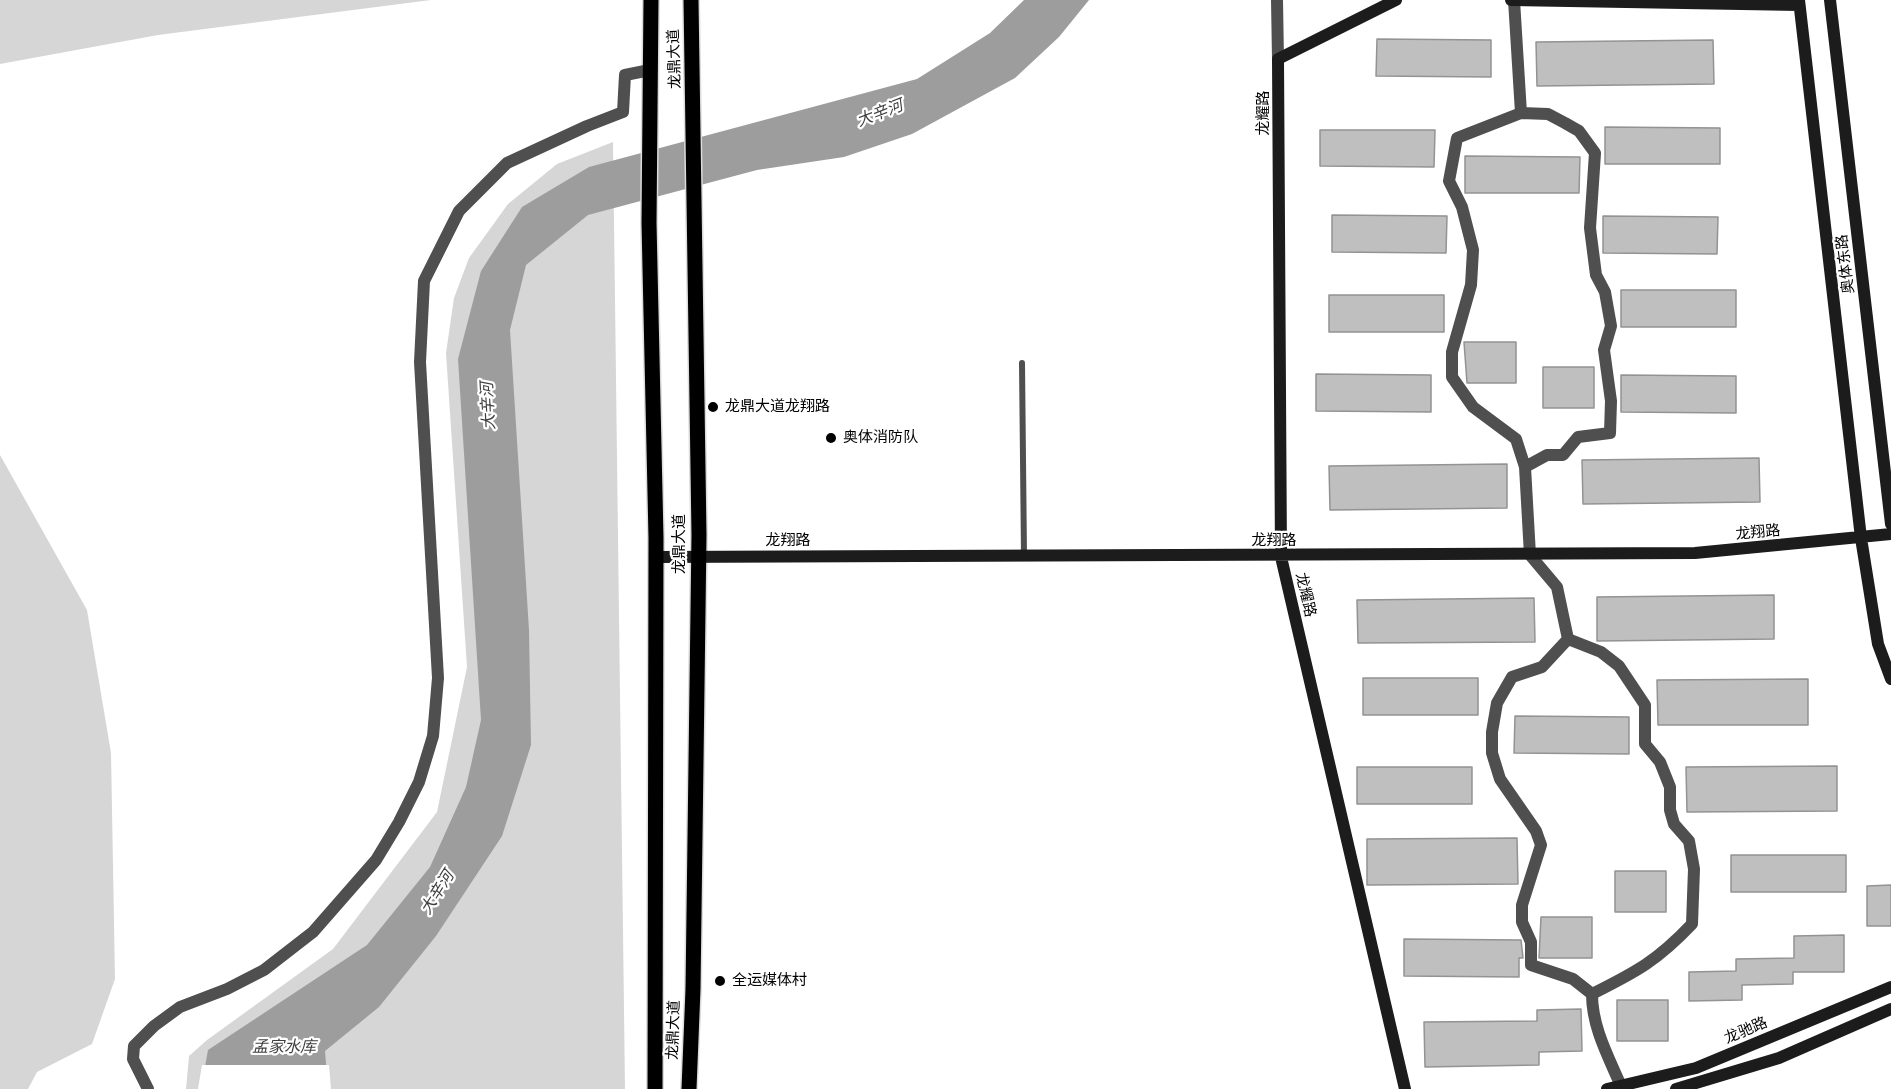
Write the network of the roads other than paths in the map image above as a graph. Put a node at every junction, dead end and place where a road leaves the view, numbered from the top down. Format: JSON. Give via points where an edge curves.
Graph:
{"nodes":[{"id":1,"x":651,"y":0,"type":"edge"},
{"id":2,"x":691,"y":0,"type":"edge"},
{"id":3,"x":1277,"y":0,"type":"edge"},
{"id":4,"x":1396,"y":0,"type":"edge"},
{"id":5,"x":1513,"y":0,"type":"edge"},
{"id":6,"x":1830,"y":0,"type":"edge"},
{"id":7,"x":1799,"y":2,"type":"edge"},
{"id":8,"x":1278,"y":59,"type":"junction"},
{"id":9,"x":650,"y":70,"type":"junction"},
{"id":10,"x":1521,"y":112,"type":"junction"},
{"id":11,"x":1022,"y":363,"type":"dead end"},
{"id":12,"x":1525,"y":467,"type":"junction"},
{"id":13,"x":1891,"y":524,"type":"edge"},
{"id":14,"x":1891,"y":534,"type":"edge"},
{"id":15,"x":1861,"y":538,"type":"junction"},
{"id":16,"x":1530,"y":555,"type":"junction"},
{"id":17,"x":698,"y":556,"type":"junction"},
{"id":18,"x":1024,"y":556,"type":"junction"},
{"id":19,"x":656,"y":557,"type":"junction"},
{"id":20,"x":1281,"y":557,"type":"junction"},
{"id":21,"x":1568,"y":639,"type":"junction"},
{"id":22,"x":1891,"y":679,"type":"edge"},
{"id":23,"x":1891,"y":987,"type":"edge"},
{"id":24,"x":1592,"y":994,"type":"junction"},
{"id":25,"x":1891,"y":1009,"type":"edge"},
{"id":26,"x":1622,"y":1086,"type":"junction"},
{"id":27,"x":148,"y":1089,"type":"edge"},
{"id":28,"x":655,"y":1089,"type":"edge"},
{"id":29,"x":689,"y":1089,"type":"edge"},
{"id":30,"x":1405,"y":1089,"type":"edge"},
{"id":31,"x":1607,"y":1089,"type":"edge"},
{"id":32,"x":1676,"y":1089,"type":"edge"}],
"edges":[{"from":1,"to":9,"type":"main road","name":"龙鼎大道"},
{"from":2,"to":17,"type":"main road","name":"龙鼎大道"},
{"from":3,"to":8,"type":"street"},
{"from":4,"to":8,"type":"street"},
{"from":5,"to":7,"type":"street"},
{"from":5,"to":10,"type":"street"},
{"from":6,"to":13,"type":"street","name":"奥体东路"},
{"from":7,"to":15,"type":"street"},
{"from":8,"to":20,"type":"street","name":"龙耀路"},
{"from":9,"to":19,"type":"main road","name":"龙鼎大道"},
{"from":9,"to":27,"type":"street","via":[[625,75],[623,112],[507,163],[459,211],[424,281],[420,362],[438,678],[433,736],[419,782],[376,860],[313,932],[264,970],[180,1007],[134,1046],[133,1059]]},
{"from":10,"to":12,"type":"street","via":[[1457,138],[1449,181],[1462,207],[1473,250],[1471,285],[1452,352],[1452,377],[1473,407],[1516,439]]},
{"from":10,"to":12,"type":"street","via":[[1548,114],[1565,123],[1579,131],[1595,153],[1590,228],[1596,275],[1605,292],[1611,326],[1604,350],[1611,401],[1610,433],[1578,437],[1563,455],[1547,455]]},
{"from":11,"to":18,"type":"lane"},
{"from":12,"to":16,"type":"street"},
{"from":14,"to":15,"type":"street","name":"龙翔路"},
{"from":15,"to":16,"type":"street","name":"龙翔路","via":[[1695,554]]},
{"from":15,"to":22,"type":"street","via":[[1878,644]]},
{"from":16,"to":20,"type":"street","name":"龙翔路"},
{"from":16,"to":21,"type":"street","via":[[1557,587]]},
{"from":17,"to":18,"type":"street","name":"龙翔路"},
{"from":17,"to":19,"type":"street","name":"龙翔路"},
{"from":17,"to":29,"type":"main road","name":"龙鼎大道"},
{"from":18,"to":20,"type":"street","name":"龙翔路"},
{"from":19,"to":28,"type":"main road","name":"龙鼎大道"},
{"from":20,"to":30,"type":"street","name":"龙耀路"},
{"from":21,"to":24,"type":"street","via":[[1542,667],[1512,677],[1497,703],[1492,753],[1500,779],[1536,831],[1541,845],[1522,906],[1522,922],[1531,942],[1531,965],[1573,979]]},
{"from":21,"to":24,"type":"street","via":[[1601,652],[1619,666],[1645,705],[1645,744],[1660,762],[1670,787],[1674,824],[1689,841],[1694,869],[1692,924],[1643,969]]},
{"from":23,"to":26,"type":"street","name":"龙驰路","via":[[1696,1068]]},
{"from":24,"to":26,"type":"street","via":[[1595,1023]]},
{"from":25,"to":32,"type":"street","via":[[1779,1058]]},
{"from":26,"to":31,"type":"street","name":"龙驰路"}]}
